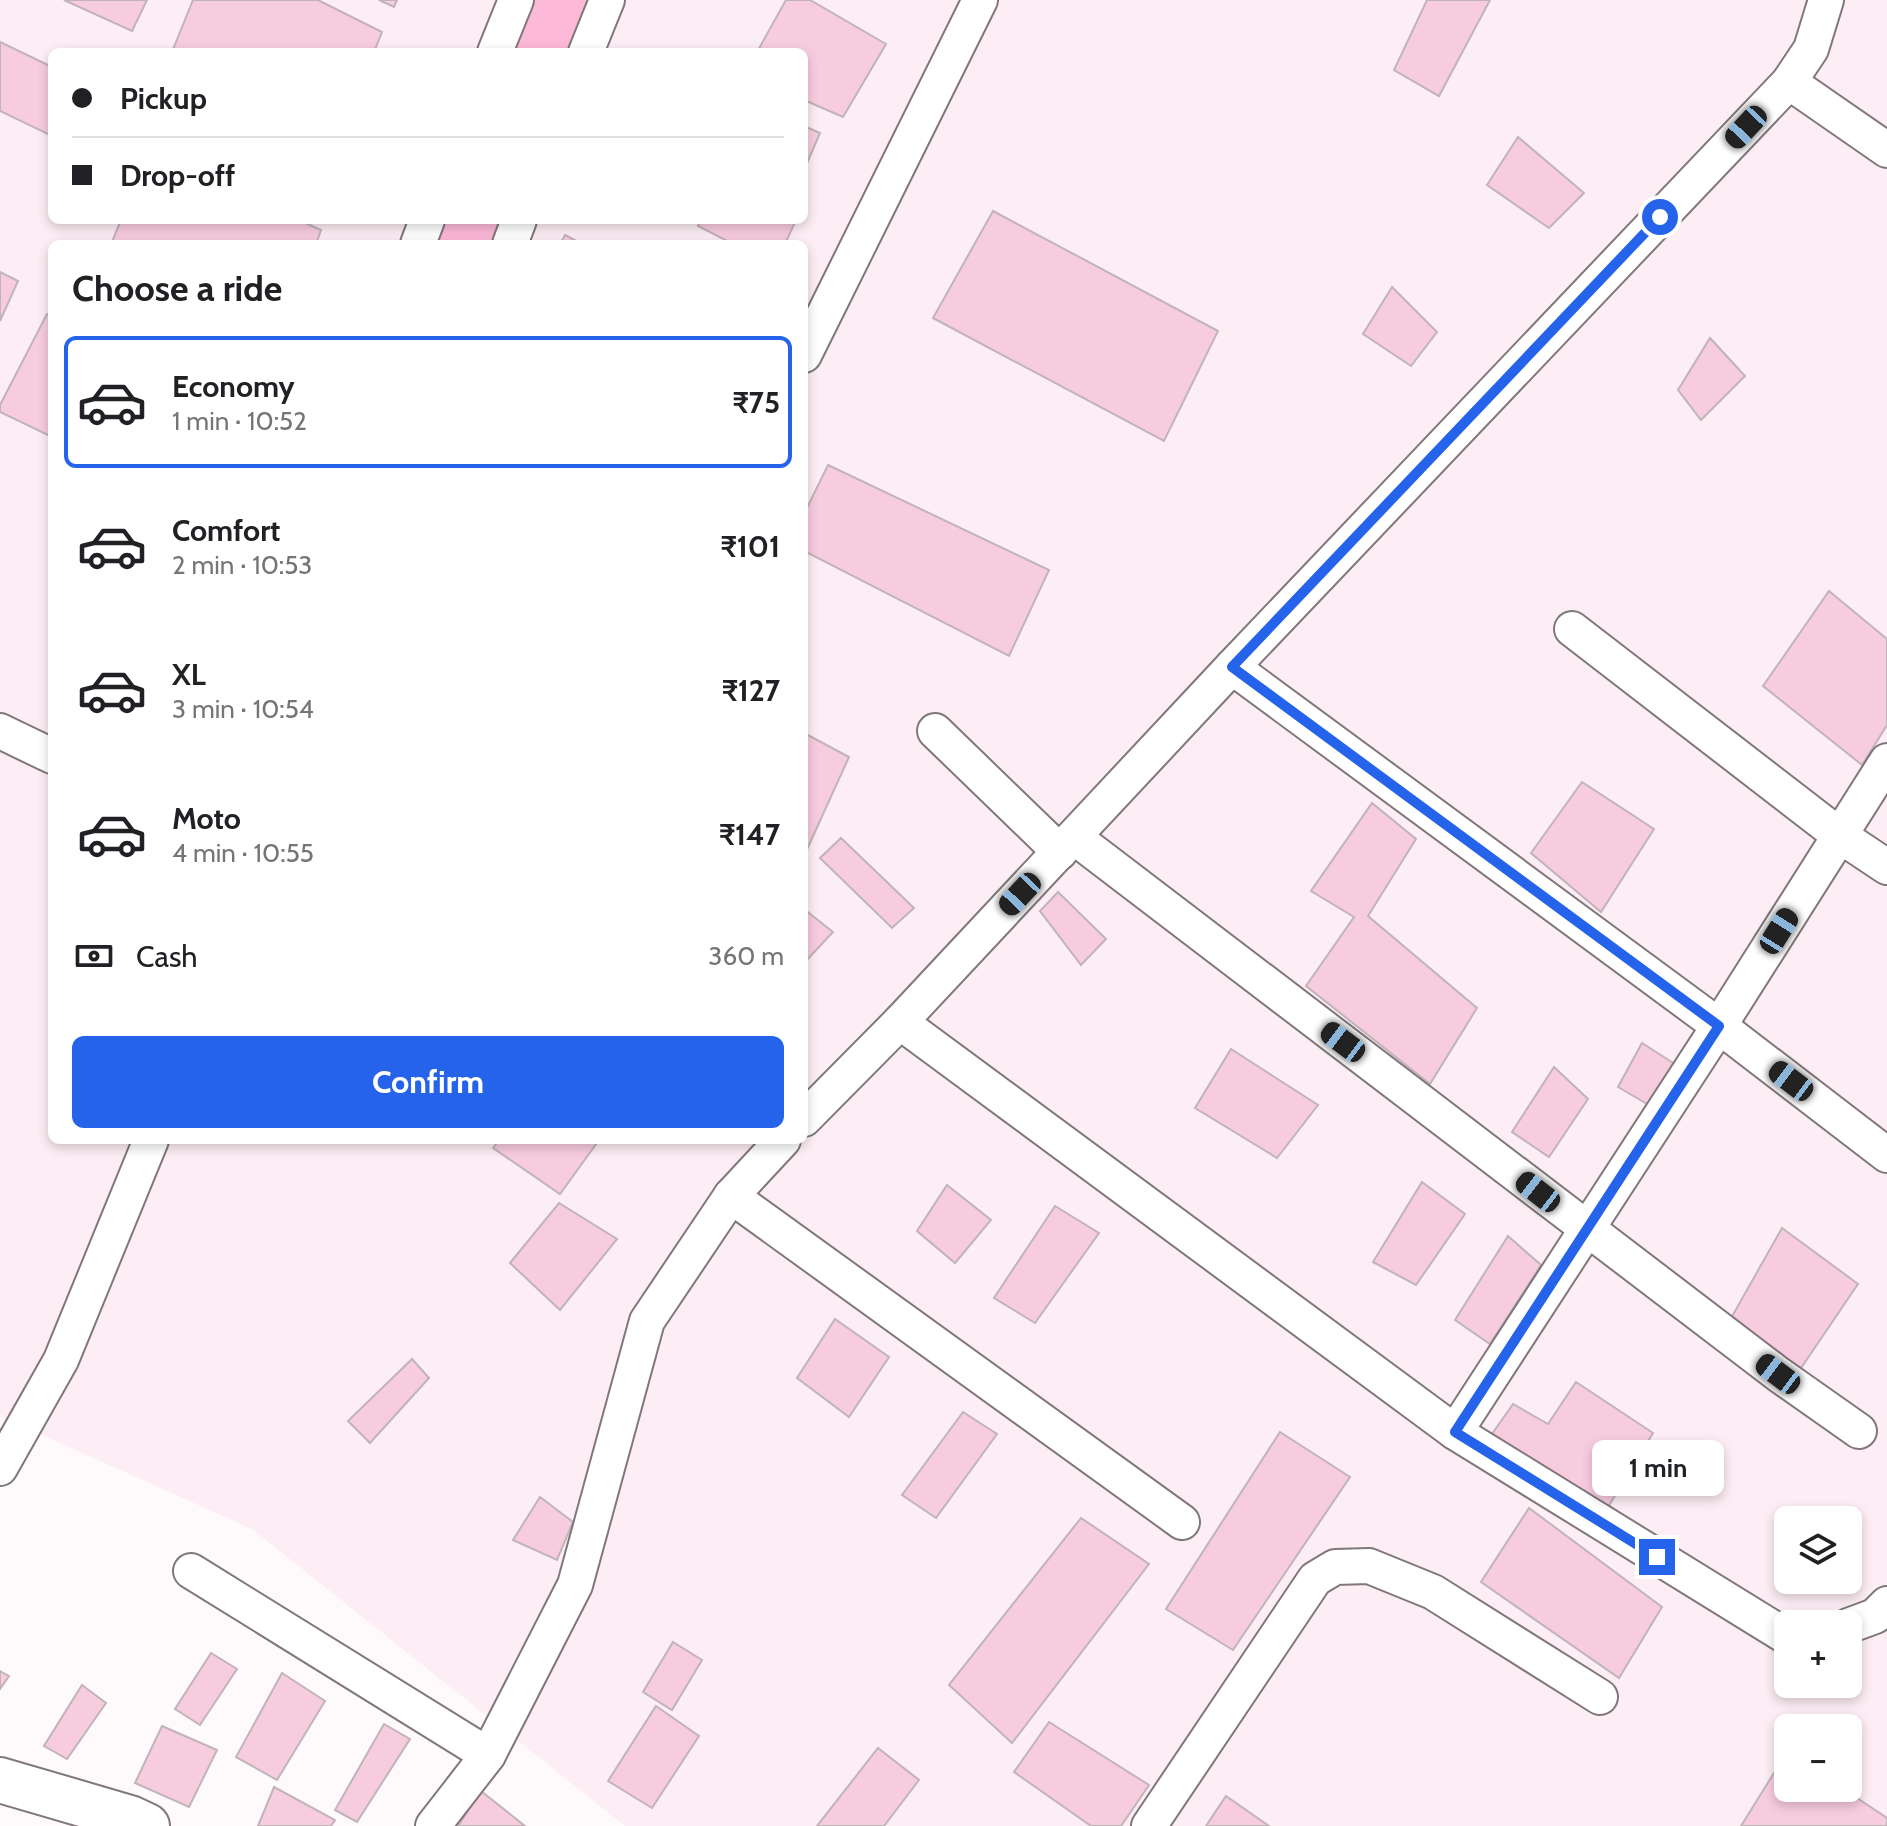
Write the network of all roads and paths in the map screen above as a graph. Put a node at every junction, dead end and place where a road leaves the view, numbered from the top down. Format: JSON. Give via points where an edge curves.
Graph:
{"nodes":[{"id":1,"x":516,"y":0,"type":"edge"},
{"id":2,"x":607,"y":0,"type":"edge"},
{"id":3,"x":980,"y":0,"type":"edge"},
{"id":4,"x":1826,"y":0,"type":"edge"},
{"id":5,"x":497,"y":48,"type":"edge"},
{"id":6,"x":588,"y":48,"type":"edge"},
{"id":7,"x":1789,"y":82,"type":"junction"},
{"id":8,"x":1887,"y":150,"type":"edge"},
{"id":9,"x":808,"y":347,"type":"edge"},
{"id":10,"x":1572,"y":629,"type":"dead end"},
{"id":11,"x":1232,"y":667,"type":"junction"},
{"id":12,"x":0,"y":731,"type":"edge"},
{"id":13,"x":935,"y":731,"type":"dead end"},
{"id":14,"x":48,"y":754,"type":"edge"},
{"id":15,"x":1887,"y":761,"type":"edge"},
{"id":16,"x":1839,"y":835,"type":"junction"},
{"id":17,"x":1067,"y":844,"type":"junction"},
{"id":18,"x":1887,"y":867,"type":"edge"},
{"id":19,"x":900,"y":1022,"type":"junction"},
{"id":20,"x":1719,"y":1026,"type":"junction"},
{"id":21,"x":808,"y":1115,"type":"edge"},
{"id":22,"x":149,"y":1144,"type":"edge"},
{"id":23,"x":779,"y":1144,"type":"edge"},
{"id":24,"x":1887,"y":1155,"type":"edge"},
{"id":25,"x":731,"y":1196,"type":"junction"},
{"id":26,"x":1587,"y":1229,"type":"junction"},
{"id":27,"x":1859,"y":1431,"type":"dead end"},
{"id":28,"x":1455,"y":1432,"type":"junction"},
{"id":29,"x":0,"y":1468,"type":"edge"},
{"id":30,"x":1182,"y":1522,"type":"dead end"},
{"id":31,"x":191,"y":1571,"type":"dead end"},
{"id":32,"x":1887,"y":1604,"type":"edge"},
{"id":33,"x":1862,"y":1621,"type":"edge"},
{"id":34,"x":1774,"y":1629,"type":"edge"},
{"id":35,"x":1600,"y":1697,"type":"dead end"},
{"id":36,"x":488,"y":1755,"type":"junction"},
{"id":37,"x":0,"y":1780,"type":"edge"},
{"id":38,"x":147,"y":1826,"type":"edge"},
{"id":39,"x":433,"y":1826,"type":"edge"},
{"id":40,"x":1149,"y":1826,"type":"edge"}],
"edges":[{"from":1,"to":5,"type":"street"},
{"from":2,"to":6,"type":"street"},
{"from":3,"to":9,"type":"street"},
{"from":4,"to":7,"type":"street","via":[[1811,49]]},
{"from":7,"to":8,"type":"street"},
{"from":7,"to":11,"type":"street"},
{"from":10,"to":16,"type":"street"},
{"from":11,"to":17,"type":"street"},
{"from":11,"to":20,"type":"street"},
{"from":12,"to":14,"type":"street"},
{"from":13,"to":17,"type":"street"},
{"from":15,"to":16,"type":"street"},
{"from":16,"to":18,"type":"street"},
{"from":16,"to":20,"type":"street"},
{"from":17,"to":19,"type":"street"},
{"from":17,"to":26,"type":"street"},
{"from":19,"to":21,"type":"street"},
{"from":19,"to":28,"type":"street"},
{"from":20,"to":24,"type":"street"},
{"from":20,"to":26,"type":"street"},
{"from":22,"to":29,"type":"street","via":[[61,1360]]},
{"from":23,"to":25,"type":"street"},
{"from":25,"to":30,"type":"street"},
{"from":25,"to":36,"type":"street","via":[[647,1321],[575,1585]]},
{"from":26,"to":27,"type":"street"},
{"from":26,"to":28,"type":"street"},
{"from":28,"to":34,"type":"street"},
{"from":31,"to":36,"type":"street"},
{"from":32,"to":33,"type":"street"},
{"from":35,"to":40,"type":"street","via":[[1433,1592],[1369,1566],[1335,1567],[1315,1579]]},
{"from":36,"to":39,"type":"street"},
{"from":37,"to":38,"type":"street"}]}
